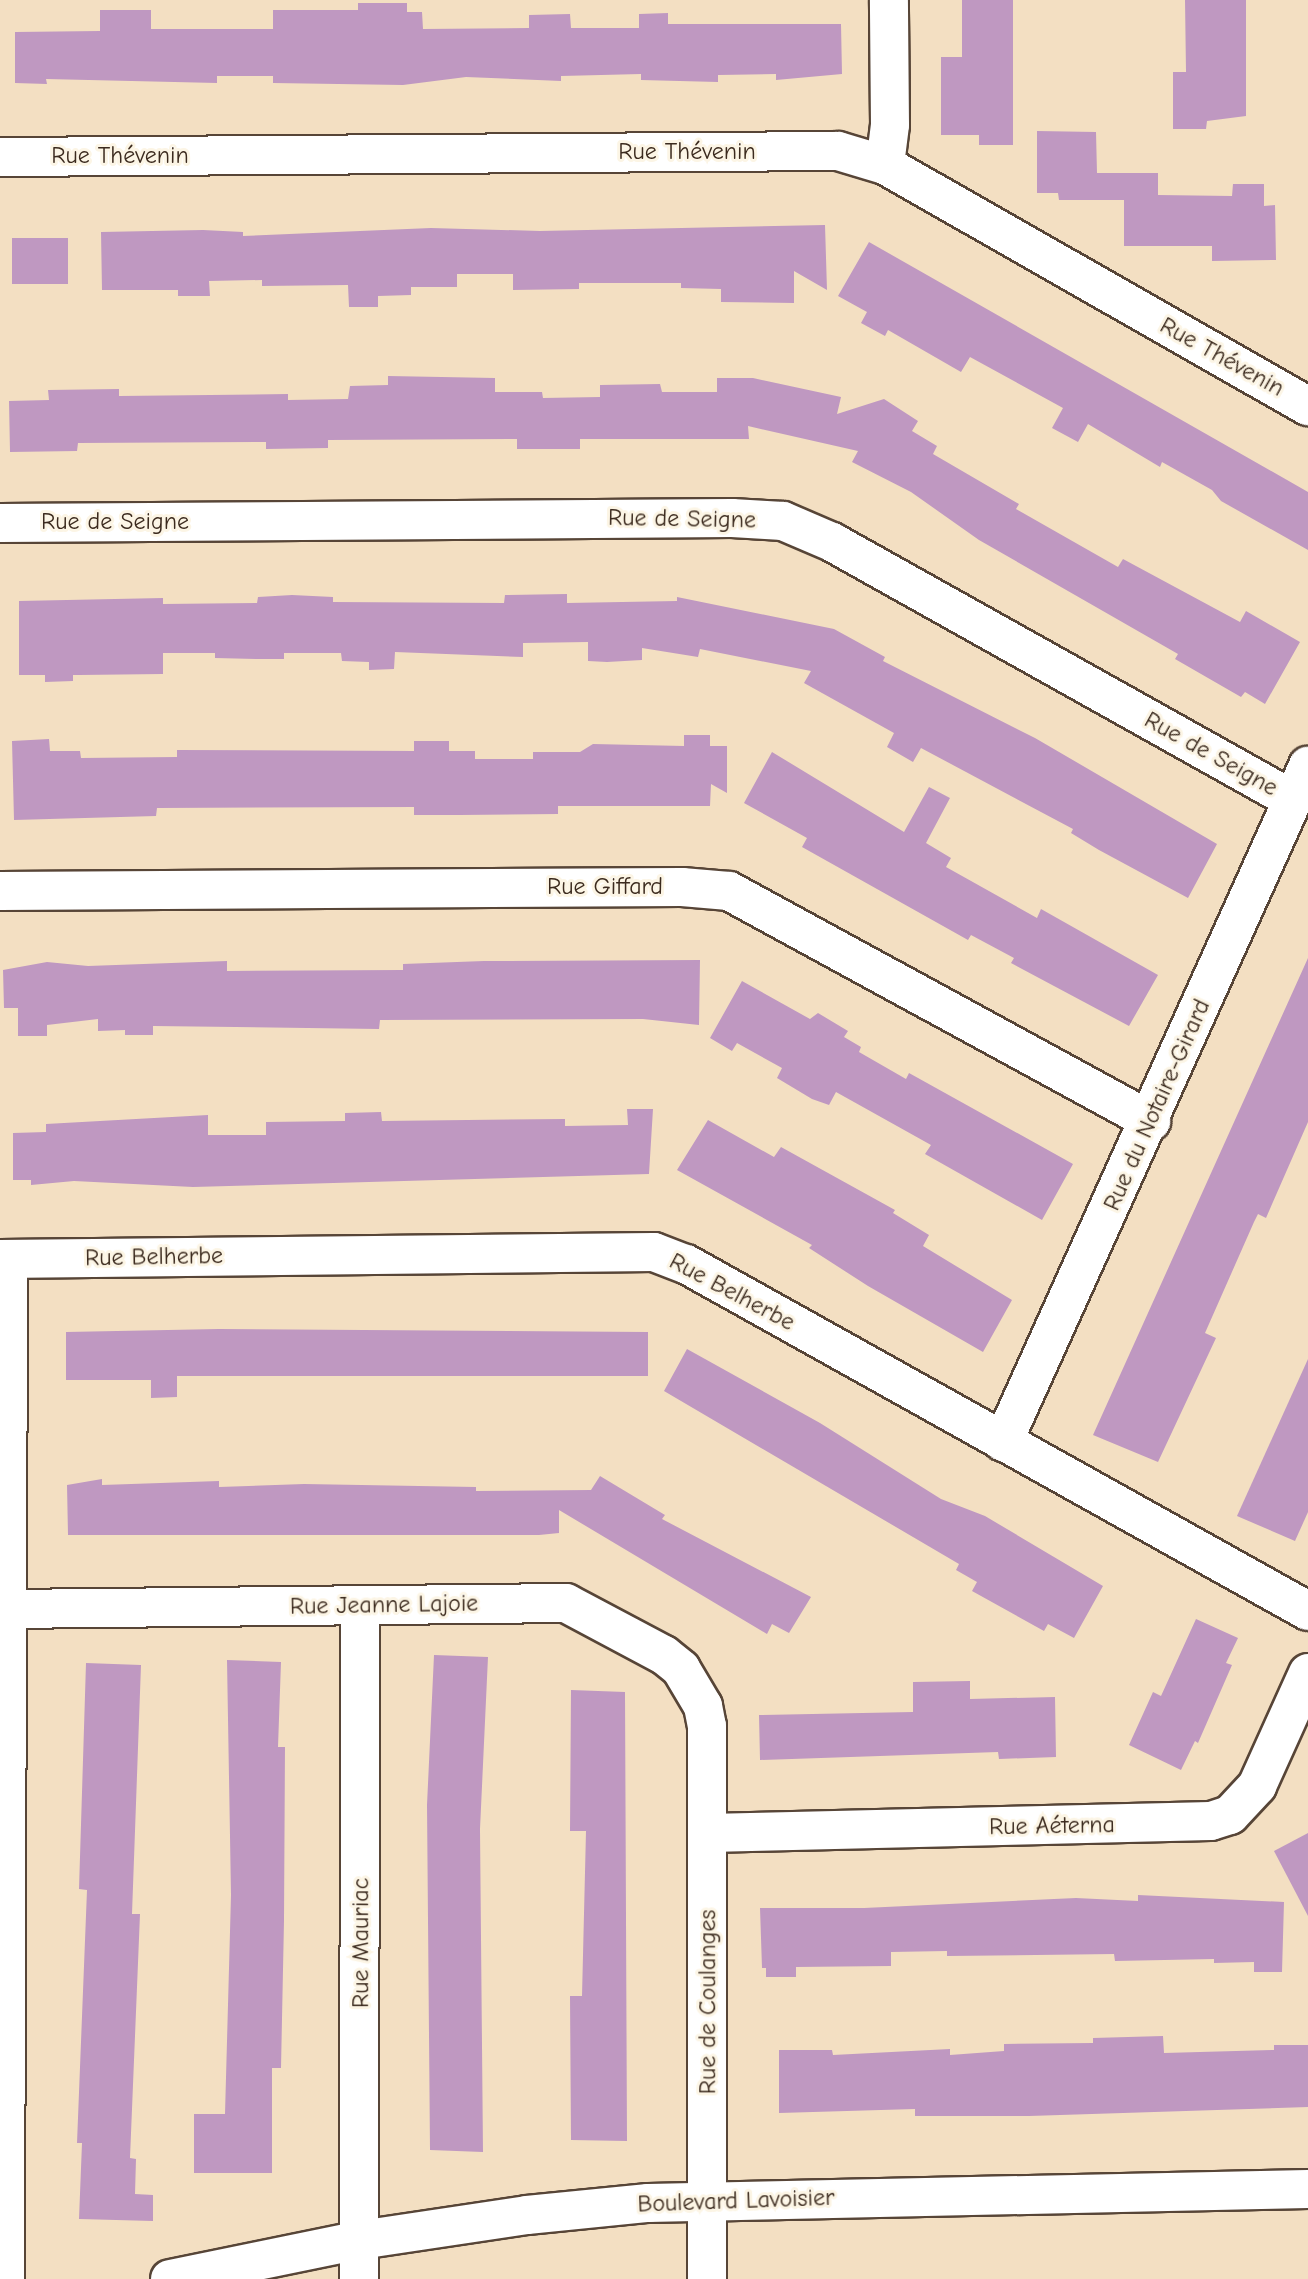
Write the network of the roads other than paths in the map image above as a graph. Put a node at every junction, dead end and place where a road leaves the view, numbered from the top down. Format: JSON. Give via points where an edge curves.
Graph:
{"nodes":[{"id":1,"x":889,"y":0,"type":"edge"},
{"id":2,"x":0,"y":157,"type":"edge"},
{"id":3,"x":885,"y":165,"type":"junction"},
{"id":4,"x":1308,"y":406,"type":"edge"},
{"id":5,"x":0,"y":523,"type":"edge"},
{"id":6,"x":1300,"y":783,"type":"edge"},
{"id":7,"x":0,"y":891,"type":"edge"},
{"id":8,"x":1151,"y":1121,"type":"junction"},
{"id":9,"x":4,"y":1259,"type":"edge"},
{"id":10,"x":3,"y":1335,"type":"edge"},
{"id":11,"x":1003,"y":1442,"type":"junction"},
{"id":12,"x":3,"y":1558,"type":"edge"},
{"id":13,"x":360,"y":1606,"type":"junction"},
{"id":14,"x":6,"y":1609,"type":"junction"},
{"id":15,"x":1308,"y":1611,"type":"edge"},
{"id":16,"x":1308,"y":1673,"type":"edge"},
{"id":17,"x":707,"y":1726,"type":"joint"},
{"id":18,"x":709,"y":1833,"type":"junction"},
{"id":19,"x":1308,"y":2189,"type":"edge"},
{"id":20,"x":707,"y":2199,"type":"junction"},
{"id":21,"x":360,"y":2240,"type":"junction"},
{"id":22,"x":5,"y":2279,"type":"edge"},
{"id":23,"x":170,"y":2279,"type":"edge"},
{"id":24,"x":359,"y":2279,"type":"edge"},
{"id":25,"x":707,"y":2279,"type":"edge"}],
"edges":[{"from":1,"to":3,"type":"street","via":[[890,125]]},
{"from":2,"to":3,"type":"street","name":"Rue Thévenin","via":[[838,151]]},
{"from":3,"to":4,"type":"street","name":"Rue Thévenin"},
{"from":5,"to":6,"type":"street","name":"Rue de Seigne","via":[[783,521]]},
{"from":6,"to":8,"type":"street","name":"Rue du Notaire-Girard"},
{"from":7,"to":8,"type":"street","name":"Rue Giffard","via":[[682,887],[729,891]]},
{"from":8,"to":11,"type":"street","name":"Rue du Notaire-Girard"},
{"from":9,"to":10,"type":"street"},
{"from":9,"to":11,"type":"street","name":"Rue Belherbe","via":[[654,1252],[686,1264]]},
{"from":10,"to":12,"type":"street"},
{"from":11,"to":15,"type":"street","name":"Rue Belherbe"},
{"from":12,"to":14,"type":"street"},
{"from":13,"to":14,"type":"street","name":"Rue Jeanne Lajoie"},
{"from":13,"to":17,"type":"street","name":"Rue Jeanne Lajoie","via":[[566,1603],[664,1655],[681,1669],[703,1706]]},
{"from":13,"to":21,"type":"street","name":"Rue Mauriac"},
{"from":14,"to":22,"type":"street"},
{"from":16,"to":18,"type":"street","name":"Rue Aéterna","via":[[1257,1786],[1230,1815],[1211,1821]]},
{"from":17,"to":18,"type":"street","name":"Rue de Coulanges"},
{"from":18,"to":20,"type":"street","name":"Rue de Coulanges"},
{"from":19,"to":20,"type":"street","name":"Boulevard Lavoisier"},
{"from":20,"to":21,"type":"street","name":"Boulevard Lavoisier","via":[[527,2215]]},
{"from":20,"to":25,"type":"street","name":"Rue de Coulanges"},
{"from":21,"to":23,"type":"street","name":"Boulevard Lavoisier"},
{"from":21,"to":24,"type":"street","name":"Rue Mauriac"}]}
